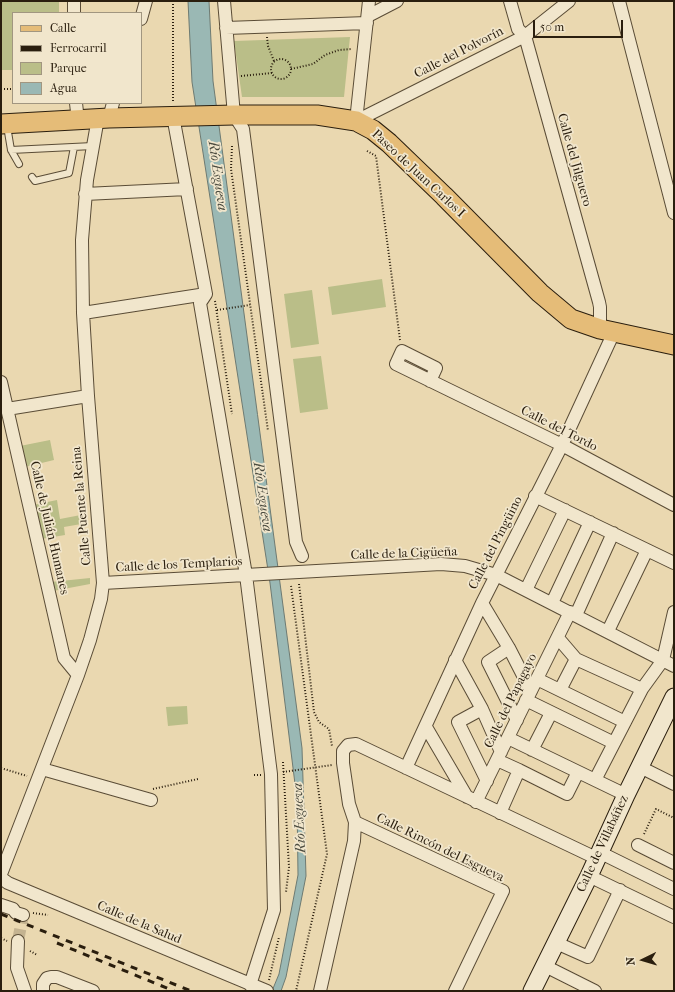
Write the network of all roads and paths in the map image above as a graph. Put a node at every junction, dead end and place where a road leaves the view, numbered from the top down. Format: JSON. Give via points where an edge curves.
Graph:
{"nodes":[{"id":1,"x":74,"y":1,"type":"edge"},
{"id":2,"x":146,"y":1,"type":"edge"},
{"id":3,"x":173,"y":1,"type":"edge"},
{"id":4,"x":224,"y":1,"type":"edge"},
{"id":5,"x":231,"y":1,"type":"edge"},
{"id":6,"x":369,"y":1,"type":"edge"},
{"id":7,"x":397,"y":1,"type":"edge"},
{"id":8,"x":510,"y":1,"type":"edge"},
{"id":9,"x":569,"y":1,"type":"edge"},
{"id":10,"x":619,"y":1,"type":"edge"},
{"id":11,"x":74,"y":12,"type":"edge"},
{"id":12,"x":142,"y":15,"type":"edge"},
{"id":13,"x":368,"y":20,"type":"junction"},
{"id":14,"x":265,"y":26,"type":"junction"},
{"id":15,"x":226,"y":28,"type":"junction"},
{"id":16,"x":525,"y":36,"type":"junction"},
{"id":17,"x":364,"y":48,"type":"junction"},
{"id":18,"x":274,"y":61,"type":"junction"},
{"id":19,"x":291,"y":69,"type":"junction"},
{"id":20,"x":272,"y":73,"type":"junction"},
{"id":21,"x":230,"y":77,"type":"junction"},
{"id":22,"x":1,"y":89,"type":"edge"},
{"id":23,"x":12,"y":89,"type":"edge"},
{"id":24,"x":76,"y":108,"type":"edge"},
{"id":25,"x":107,"y":113,"type":"edge"},
{"id":26,"x":230,"y":115,"type":"junction"},
{"id":27,"x":173,"y":116,"type":"junction"},
{"id":28,"x":3,"y":120,"type":"edge"},
{"id":29,"x":356,"y":121,"type":"junction"},
{"id":30,"x":93,"y":146,"type":"junction"},
{"id":31,"x":232,"y":146,"type":"dead end"},
{"id":32,"x":74,"y":147,"type":"junction"},
{"id":33,"x":11,"y":150,"type":"junction"},
{"id":34,"x":367,"y":151,"type":"dead end"},
{"id":35,"x":19,"y":164,"type":"dead end"},
{"id":36,"x":32,"y":177,"type":"dead end"},
{"id":37,"x":187,"y":189,"type":"junction"},
{"id":38,"x":85,"y":194,"type":"junction"},
{"id":39,"x":674,"y":213,"type":"edge"},
{"id":40,"x":206,"y":294,"type":"junction"},
{"id":41,"x":250,"y":305,"type":"junction"},
{"id":42,"x":217,"y":310,"type":"dead end"},
{"id":43,"x":83,"y":313,"type":"junction"},
{"id":44,"x":607,"y":330,"type":"junction"},
{"id":45,"x":674,"y":345,"type":"edge"},
{"id":46,"x":402,"y":351,"type":"joint"},
{"id":47,"x":1,"y":382,"type":"edge"},
{"id":48,"x":88,"y":396,"type":"junction"},
{"id":49,"x":8,"y":409,"type":"junction"},
{"id":50,"x":270,"y":438,"type":"dead end"},
{"id":51,"x":562,"y":445,"type":"junction"},
{"id":52,"x":535,"y":496,"type":"junction"},
{"id":53,"x":674,"y":505,"type":"edge"},
{"id":54,"x":565,"y":510,"type":"junction"},
{"id":55,"x":590,"y":522,"type":"junction"},
{"id":56,"x":613,"y":533,"type":"junction"},
{"id":57,"x":647,"y":550,"type":"junction"},
{"id":58,"x":302,"y":556,"type":"dead end"},
{"id":59,"x":674,"y":563,"type":"edge"},
{"id":60,"x":251,"y":575,"type":"junction"},
{"id":61,"x":496,"y":575,"type":"junction"},
{"id":62,"x":102,"y":582,"type":"junction"},
{"id":63,"x":299,"y":585,"type":"dead end"},
{"id":64,"x":291,"y":586,"type":"dead end"},
{"id":65,"x":526,"y":590,"type":"junction"},
{"id":66,"x":482,"y":603,"type":"junction"},
{"id":67,"x":552,"y":603,"type":"junction"},
{"id":68,"x":674,"y":612,"type":"edge"},
{"id":69,"x":573,"y":613,"type":"junction"},
{"id":70,"x":608,"y":631,"type":"junction"},
{"id":71,"x":558,"y":638,"type":"junction"},
{"id":72,"x":509,"y":648,"type":"junction"},
{"id":73,"x":576,"y":659,"type":"junction"},
{"id":74,"x":455,"y":660,"type":"junction"},
{"id":75,"x":669,"y":663,"type":"edge"},
{"id":76,"x":78,"y":675,"type":"junction"},
{"id":77,"x":537,"y":679,"type":"junction"},
{"id":78,"x":642,"y":689,"type":"junction"},
{"id":79,"x":560,"y":690,"type":"junction"},
{"id":80,"x":528,"y":696,"type":"junction"},
{"id":81,"x":673,"y":700,"type":"edge"},
{"id":82,"x":482,"y":709,"type":"junction"},
{"id":83,"x":551,"y":713,"type":"junction"},
{"id":84,"x":517,"y":720,"type":"junction"},
{"id":85,"x":625,"y":722,"type":"junction"},
{"id":86,"x":426,"y":727,"type":"junction"},
{"id":87,"x":508,"y":738,"type":"junction"},
{"id":88,"x":614,"y":744,"type":"junction"},
{"id":89,"x":333,"y":750,"type":"dead end"},
{"id":90,"x":532,"y":750,"type":"junction"},
{"id":91,"x":499,"y":756,"type":"junction"},
{"id":92,"x":343,"y":763,"type":"junction"},
{"id":93,"x":314,"y":767,"type":"junction"},
{"id":94,"x":640,"y":767,"type":"junction"},
{"id":95,"x":1,"y":768,"type":"edge"},
{"id":96,"x":406,"y":768,"type":"junction"},
{"id":97,"x":42,"y":769,"type":"junction"},
{"id":98,"x":519,"y":770,"type":"junction"},
{"id":99,"x":284,"y":772,"type":"dead end"},
{"id":100,"x":578,"y":772,"type":"junction"},
{"id":101,"x":32,"y":777,"type":"dead end"},
{"id":102,"x":198,"y":779,"type":"dead end"},
{"id":103,"x":595,"y":780,"type":"junction"},
{"id":104,"x":487,"y":781,"type":"junction"},
{"id":105,"x":674,"y":784,"type":"edge"},
{"id":106,"x":626,"y":795,"type":"junction"},
{"id":107,"x":147,"y":799,"type":"joint"},
{"id":108,"x":472,"y":800,"type":"junction"},
{"id":109,"x":500,"y":813,"type":"junction"},
{"id":110,"x":674,"y":818,"type":"edge"},
{"id":111,"x":355,"y":822,"type":"junction"},
{"id":112,"x":638,"y":845,"type":"joint"},
{"id":113,"x":598,"y":855,"type":"junction"},
{"id":114,"x":674,"y":863,"type":"edge"},
{"id":115,"x":1,"y":874,"type":"edge"},
{"id":116,"x":589,"y":876,"type":"junction"},
{"id":117,"x":1,"y":878,"type":"edge"},
{"id":118,"x":674,"y":889,"type":"edge"},
{"id":119,"x":620,"y":890,"type":"junction"},
{"id":120,"x":1,"y":905,"type":"edge"},
{"id":121,"x":23,"y":915,"type":"dead end"},
{"id":122,"x":674,"y":917,"type":"edge"},
{"id":123,"x":1,"y":938,"type":"edge"},
{"id":124,"x":12,"y":941,"type":"joint"},
{"id":125,"x":562,"y":945,"type":"dead end"},
{"id":126,"x":551,"y":969,"type":"dead end"},
{"id":127,"x":250,"y":984,"type":"junction"},
{"id":128,"x":25,"y":991,"type":"edge"},
{"id":129,"x":43,"y":991,"type":"edge"},
{"id":130,"x":93,"y":991,"type":"edge"},
{"id":131,"x":267,"y":991,"type":"edge"},
{"id":132,"x":296,"y":991,"type":"edge"},
{"id":133,"x":320,"y":991,"type":"edge"},
{"id":134,"x":455,"y":991,"type":"edge"},
{"id":135,"x":532,"y":991,"type":"edge"},
{"id":136,"x":595,"y":991,"type":"edge"}],
"edges":[{"from":1,"to":11,"type":"street"},
{"from":2,"to":12,"type":"street"},
{"from":3,"to":27,"type":"path"},
{"from":4,"to":5,"type":"lane"},
{"from":4,"to":15,"type":"street"},
{"from":6,"to":13,"type":"street"},
{"from":7,"to":13,"type":"street"},
{"from":8,"to":16,"type":"street","name":"Calle del Jilguero","via":[[518,29]]},
{"from":9,"to":16,"type":"street","name":"Calle del Polvorín"},
{"from":10,"to":39,"type":"street"},
{"from":13,"to":14,"type":"street"},
{"from":13,"to":17,"type":"street"},
{"from":14,"to":15,"type":"street"},
{"from":14,"to":18,"type":"path","via":[[268,46]]},
{"from":15,"to":21,"type":"street"},
{"from":16,"to":29,"type":"street","name":"Calle del Polvorín"},
{"from":16,"to":44,"type":"street","name":"Calle del Jilguero"},
{"from":17,"to":19,"type":"path","via":[[338,50],[313,64]]},
{"from":17,"to":29,"type":"street"},
{"from":18,"to":19,"type":"path","via":[[284,59],[291,64]]},
{"from":18,"to":20,"type":"path","via":[[271,66]]},
{"from":19,"to":20,"type":"path","via":[[284,78],[276,78]]},
{"from":20,"to":21,"type":"path"},
{"from":21,"to":26,"type":"street"},
{"from":22,"to":23,"type":"path"},
{"from":24,"to":25,"type":"main road","name":"Paseo de Juan Carlos I"},
{"from":24,"to":28,"type":"main road","name":"Paseo de Juan Carlos I","via":[[51,109]]},
{"from":25,"to":27,"type":"main road","name":"Paseo de Juan Carlos I"},
{"from":25,"to":28,"type":"main road","name":"Paseo de Juan Carlos I"},
{"from":25,"to":30,"type":"street","name":"Calle Puente la Reina"},
{"from":26,"to":27,"type":"main road","name":"Paseo de Juan Carlos I"},
{"from":26,"to":29,"type":"main road","name":"Paseo de Juan Carlos I","via":[[317,115]]},
{"from":26,"to":58,"type":"street","via":[[243,128],[296,542]]},
{"from":27,"to":37,"type":"street"},
{"from":28,"to":33,"type":"lane"},
{"from":29,"to":44,"type":"main road","name":"Paseo de Juan Carlos I","via":[[389,143],[553,305],[571,319]]},
{"from":30,"to":32,"type":"lane"},
{"from":30,"to":38,"type":"street","name":"Calle Puente la Reina"},
{"from":31,"to":41,"type":"path","via":[[231,169]]},
{"from":32,"to":33,"type":"lane"},
{"from":32,"to":36,"type":"lane","via":[[69,173],[35,181]]},
{"from":33,"to":35,"type":"lane"},
{"from":34,"to":46,"type":"path","via":[[376,156]]},
{"from":37,"to":38,"type":"street"},
{"from":37,"to":40,"type":"street"},
{"from":38,"to":43,"type":"street","name":"Calle Puente la Reina","via":[[82,240]]},
{"from":40,"to":43,"type":"street"},
{"from":40,"to":60,"type":"street","via":[[200,303]]},
{"from":41,"to":42,"type":"path"},
{"from":41,"to":50,"type":"path"},
{"from":43,"to":48,"type":"street","name":"Calle Puente la Reina"},
{"from":44,"to":45,"type":"main road","name":"Paseo de Juan Carlos I"},
{"from":44,"to":51,"type":"street","name":"Calle del Pingüino"},
{"from":46,"to":51,"type":"street","name":"Calle del Tordo","via":[[436,368],[430,381]]},
{"from":47,"to":49,"type":"street","name":"Calle de Julián Humanes"},
{"from":48,"to":49,"type":"street"},
{"from":48,"to":62,"type":"street","name":"Calle Puente la Reina"},
{"from":49,"to":76,"type":"street","name":"Calle de Julián Humanes","via":[[64,658]]},
{"from":51,"to":52,"type":"street","name":"Calle del Pingüino"},
{"from":51,"to":53,"type":"street","name":"Calle del Tordo"},
{"from":52,"to":54,"type":"street"},
{"from":52,"to":61,"type":"street","name":"Calle del Pingüino"},
{"from":54,"to":55,"type":"street"},
{"from":54,"to":65,"type":"street"},
{"from":55,"to":56,"type":"street"},
{"from":55,"to":67,"type":"street"},
{"from":56,"to":57,"type":"street"},
{"from":56,"to":69,"type":"street","name":"Calle del Papagayo"},
{"from":57,"to":59,"type":"street"},
{"from":57,"to":70,"type":"street"},
{"from":60,"to":61,"type":"street","name":"Calle de la Cigüeña","via":[[441,564],[465,566]]},
{"from":60,"to":62,"type":"street","name":"Calle de los Templarios"},
{"from":60,"to":127,"type":"street","via":[[271,774],[274,910]]},
{"from":61,"to":65,"type":"street","name":"Calle de la Cigüeña"},
{"from":61,"to":66,"type":"street","name":"Calle del Pingüino"},
{"from":62,"to":76,"type":"street","name":"Calle Puente la Reina","via":[[99,606]]},
{"from":63,"to":89,"type":"path","via":[[314,712],[319,722],[329,729]]},
{"from":64,"to":93,"type":"path"},
{"from":65,"to":67,"type":"street","name":"Calle de la Cigüeña"},
{"from":66,"to":72,"type":"street"},
{"from":66,"to":74,"type":"street","name":"Calle del Pingüino"},
{"from":67,"to":69,"type":"street","name":"Calle de la Cigüeña"},
{"from":68,"to":75,"type":"street"},
{"from":69,"to":70,"type":"street","name":"Calle de la Cigüeña"},
{"from":69,"to":71,"type":"street","name":"Calle del Papagayo"},
{"from":70,"to":75,"type":"street","name":"Calle de la Cigüeña"},
{"from":71,"to":73,"type":"street"},
{"from":71,"to":77,"type":"street","name":"Calle del Papagayo"},
{"from":72,"to":80,"type":"street"},
{"from":72,"to":84,"type":"street","via":[[488,662]]},
{"from":73,"to":78,"type":"street"},
{"from":73,"to":79,"type":"street"},
{"from":74,"to":82,"type":"street"},
{"from":74,"to":86,"type":"street","name":"Calle del Pingüino"},
{"from":75,"to":78,"type":"street"},
{"from":76,"to":97,"type":"street","name":"Calle Puente la Reina"},
{"from":77,"to":79,"type":"street"},
{"from":77,"to":80,"type":"street","name":"Calle del Papagayo"},
{"from":78,"to":85,"type":"street"},
{"from":79,"to":85,"type":"street"},
{"from":80,"to":83,"type":"street"},
{"from":80,"to":84,"type":"street","name":"Calle del Papagayo"},
{"from":81,"to":94,"type":"main road","name":"Calle de Villabáñez"},
{"from":82,"to":91,"type":"street"},
{"from":82,"to":104,"type":"street","via":[[458,722]]},
{"from":83,"to":88,"type":"street"},
{"from":83,"to":90,"type":"street"},
{"from":84,"to":87,"type":"street","name":"Calle del Papagayo"},
{"from":85,"to":88,"type":"street"},
{"from":86,"to":96,"type":"street","name":"Calle del Pingüino"},
{"from":86,"to":108,"type":"street"},
{"from":87,"to":90,"type":"street"},
{"from":87,"to":91,"type":"street","name":"Calle del Papagayo"},
{"from":88,"to":103,"type":"street"},
{"from":90,"to":100,"type":"street"},
{"from":91,"to":98,"type":"street"},
{"from":91,"to":104,"type":"street","name":"Calle del Papagayo"},
{"from":92,"to":93,"type":"path"},
{"from":92,"to":96,"type":"street","via":[[343,751],[348,745],[356,744]]},
{"from":92,"to":111,"type":"street","via":[[349,804]]},
{"from":93,"to":99,"type":"path"},
{"from":93,"to":132,"type":"path","via":[[327,854]]},
{"from":94,"to":105,"type":"street"},
{"from":94,"to":106,"type":"main road","name":"Calle de Villabáñez"},
{"from":95,"to":101,"type":"path"},
{"from":96,"to":108,"type":"street"},
{"from":97,"to":107,"type":"street"},
{"from":97,"to":115,"type":"street","name":"Calle Puente la Reina"},
{"from":98,"to":100,"type":"street","via":[[568,794]]},
{"from":98,"to":109,"type":"street"},
{"from":100,"to":103,"type":"street"},
{"from":102,"to":107,"type":"path","via":[[154,788]]},
{"from":103,"to":106,"type":"street"},
{"from":104,"to":108,"type":"street","name":"Calle del Papagayo"},
{"from":106,"to":113,"type":"main road","name":"Calle de Villabáñez"},
{"from":108,"to":109,"type":"street"},
{"from":109,"to":113,"type":"street"},
{"from":110,"to":112,"type":"path","via":[[656,809]]},
{"from":111,"to":133,"type":"street","via":[[354,841]]},
{"from":111,"to":134,"type":"street","name":"Calle Rincón del Esgueva","via":[[503,891]]},
{"from":112,"to":114,"type":"street"},
{"from":113,"to":116,"type":"main road","name":"Calle de Villabáñez"},
{"from":113,"to":118,"type":"street"},
{"from":116,"to":119,"type":"street"},
{"from":116,"to":135,"type":"main road","name":"Calle de Villabáñez"},
{"from":117,"to":127,"type":"street","name":"Calle de la Salud"},
{"from":119,"to":122,"type":"street"},
{"from":119,"to":125,"type":"street","via":[[588,957]]},
{"from":120,"to":121,"type":"street"},
{"from":123,"to":124,"type":"path"},
{"from":124,"to":128,"type":"street"},
{"from":126,"to":136,"type":"street"},
{"from":127,"to":131,"type":"street","name":"Calle de la Salud"},
{"from":129,"to":130,"type":"street","via":[[43,984],[51,977]]}]}
